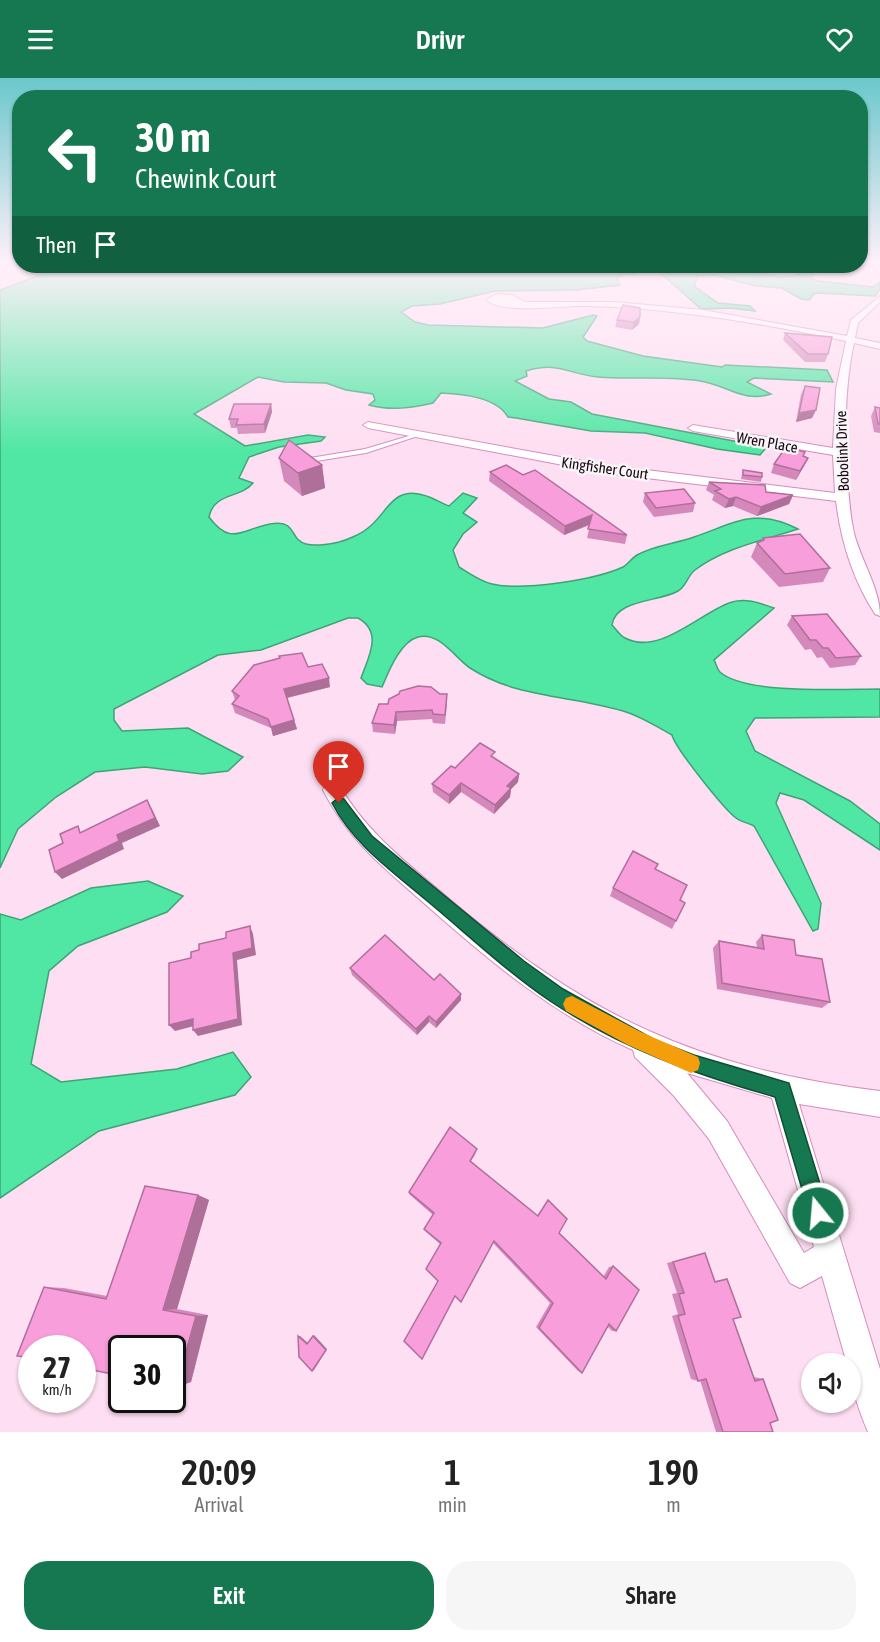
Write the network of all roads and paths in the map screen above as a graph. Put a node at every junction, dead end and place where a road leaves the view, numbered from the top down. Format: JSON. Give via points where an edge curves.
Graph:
{"nodes":[{"id":1,"x":783,"y":326,"type":"edge"},
{"id":2,"x":855,"y":326,"type":"edge"},
{"id":3,"x":848,"y":339,"type":"junction"},
{"id":4,"x":880,"y":346,"type":"edge"},
{"id":5,"x":368,"y":425,"type":"dead end"},
{"id":6,"x":693,"y":428,"type":"dead end"},
{"id":7,"x":420,"y":434,"type":"junction"},
{"id":8,"x":841,"y":453,"type":"junction"},
{"id":9,"x":310,"y":460,"type":"edge"},
{"id":10,"x":843,"y":498,"type":"junction"},
{"id":11,"x":880,"y":611,"type":"edge"},
{"id":12,"x":332,"y":790,"type":"dead end"},
{"id":13,"x":634,"y":1039,"type":"junction"},
{"id":14,"x":782,"y":1090,"type":"junction"},
{"id":15,"x":880,"y":1104,"type":"edge"},
{"id":16,"x":831,"y":1254,"type":"junction"},
{"id":17,"x":880,"y":1422,"type":"edge"}],
"edges":[{"from":1,"to":3,"type":"street"},
{"from":2,"to":3,"type":"street","name":"Bobolink Drive"},
{"from":3,"to":4,"type":"street"},
{"from":3,"to":8,"type":"street","name":"Bobolink Drive","via":[[841,387]]},
{"from":5,"to":7,"type":"street","name":"Kingfisher Court"},
{"from":6,"to":8,"type":"street","name":"Wren Place"},
{"from":7,"to":9,"type":"lane","via":[[366,451]]},
{"from":7,"to":10,"type":"street","name":"Kingfisher Court","via":[[605,469]]},
{"from":8,"to":10,"type":"street","name":"Bobolink Drive"},
{"from":10,"to":11,"type":"street","name":"Bobolink Drive","via":[[862,582]]},
{"from":12,"to":13,"type":"street","via":[[367,841],[518,967],[557,996]]},
{"from":13,"to":14,"type":"street","via":[[694,1065]]},
{"from":13,"to":16,"type":"street","via":[[717,1129],[800,1273]]},
{"from":14,"to":15,"type":"street"},
{"from":14,"to":16,"type":"street"},
{"from":16,"to":17,"type":"street"}]}
